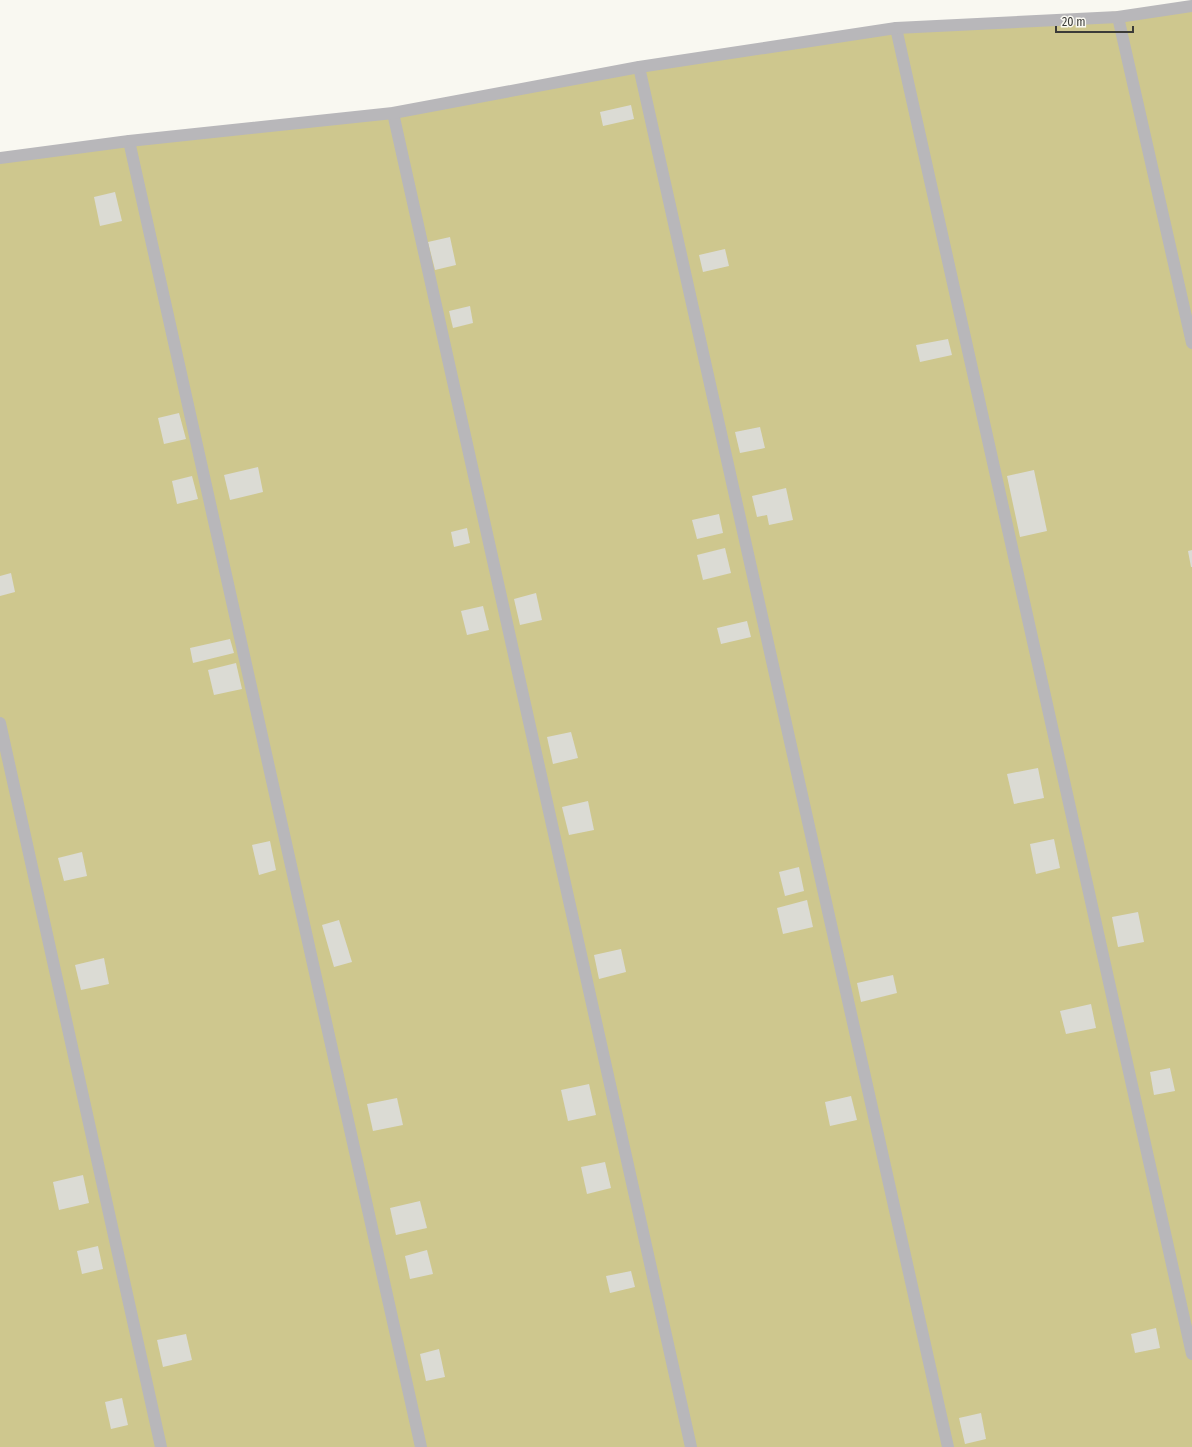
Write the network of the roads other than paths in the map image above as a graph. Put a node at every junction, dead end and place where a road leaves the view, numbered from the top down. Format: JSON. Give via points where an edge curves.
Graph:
{"nodes":[{"id":1,"x":1192,"y":6,"type":"edge"},
{"id":2,"x":1118,"y":17,"type":"junction"},
{"id":3,"x":896,"y":28,"type":"junction"},
{"id":4,"x":639,"y":67,"type":"junction"},
{"id":5,"x":393,"y":113,"type":"junction"},
{"id":6,"x":129,"y":141,"type":"junction"},
{"id":7,"x":0,"y":158,"type":"edge"},
{"id":8,"x":1192,"y":344,"type":"edge"},
{"id":9,"x":0,"y":723,"type":"edge"},
{"id":10,"x":1192,"y":1354,"type":"edge"},
{"id":11,"x":161,"y":1447,"type":"edge"},
{"id":12,"x":421,"y":1447,"type":"edge"},
{"id":13,"x":691,"y":1447,"type":"edge"},
{"id":14,"x":948,"y":1447,"type":"edge"}],
"edges":[{"from":1,"to":2,"type":"lane"},
{"from":2,"to":3,"type":"lane"},
{"from":2,"to":8,"type":"lane"},
{"from":3,"to":4,"type":"lane"},
{"from":3,"to":10,"type":"lane"},
{"from":4,"to":5,"type":"lane"},
{"from":4,"to":14,"type":"lane"},
{"from":5,"to":6,"type":"lane"},
{"from":5,"to":13,"type":"lane"},
{"from":6,"to":7,"type":"lane"},
{"from":6,"to":12,"type":"lane"},
{"from":9,"to":11,"type":"lane"}]}
